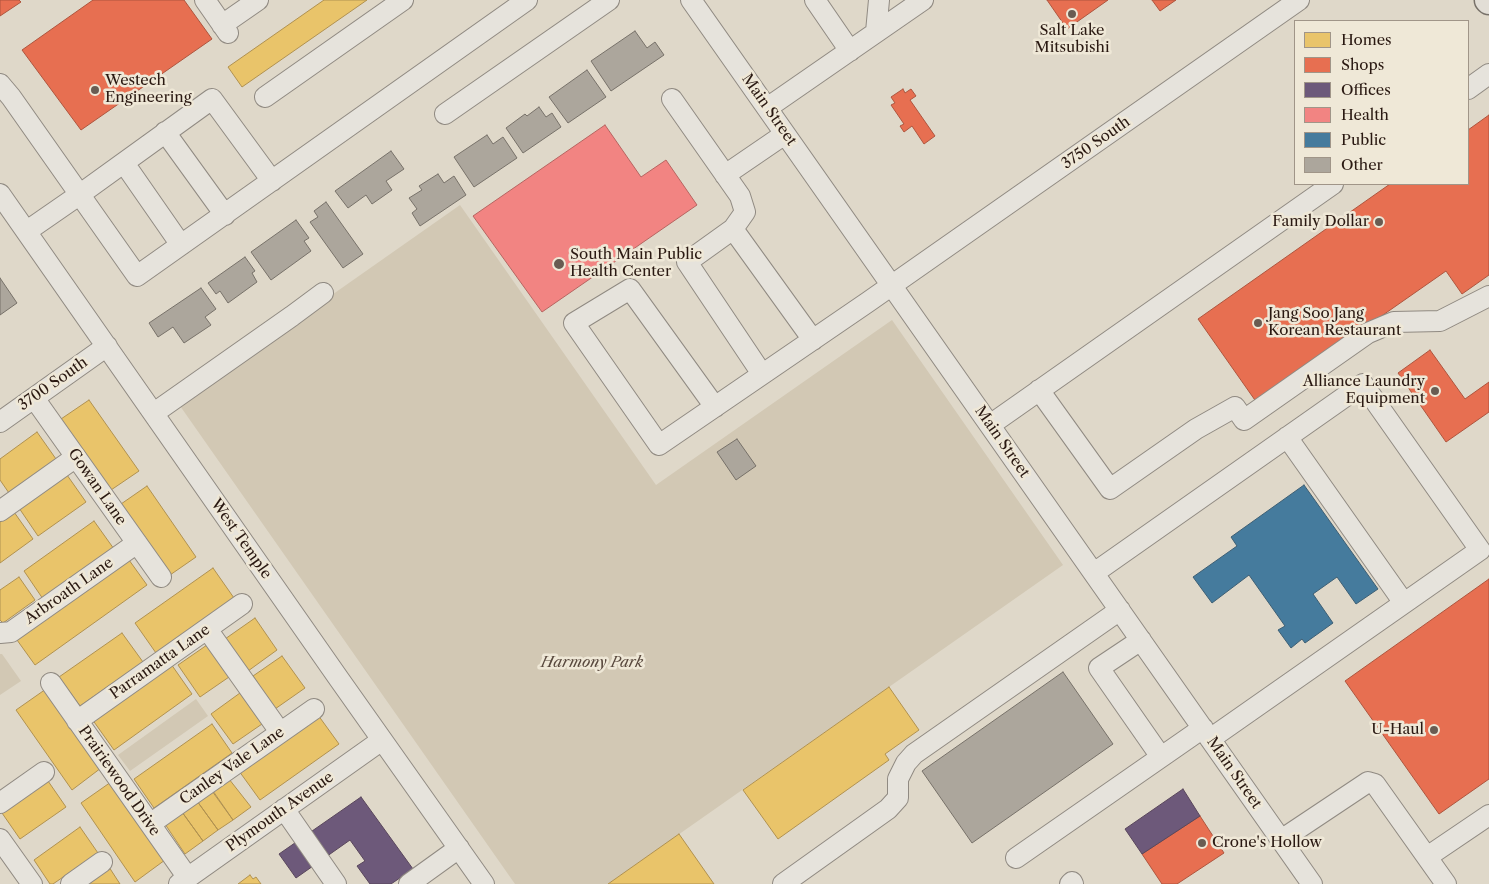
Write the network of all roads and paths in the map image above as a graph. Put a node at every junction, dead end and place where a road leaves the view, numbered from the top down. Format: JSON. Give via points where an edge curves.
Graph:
{"nodes":[{"id":1,"x":205,"y":0,"type":"edge"},
{"id":2,"x":258,"y":0,"type":"edge"},
{"id":3,"x":403,"y":0,"type":"edge"},
{"id":4,"x":527,"y":0,"type":"edge"},
{"id":5,"x":609,"y":0,"type":"edge"},
{"id":6,"x":692,"y":0,"type":"edge"},
{"id":7,"x":815,"y":0,"type":"edge"},
{"id":8,"x":879,"y":0,"type":"edge"},
{"id":9,"x":923,"y":0,"type":"edge"},
{"id":10,"x":1300,"y":0,"type":"edge"},
{"id":11,"x":1276,"y":6,"type":"edge"},
{"id":12,"x":876,"y":32,"type":"junction"},
{"id":13,"x":850,"y":51,"type":"junction"},
{"id":14,"x":1489,"y":74,"type":"edge"},
{"id":15,"x":0,"y":84,"type":"edge"},
{"id":16,"x":1469,"y":88,"type":"edge"},
{"id":17,"x":265,"y":97,"type":"dead end"},
{"id":18,"x":672,"y":100,"type":"dead end"},
{"id":19,"x":767,"y":108,"type":"junction"},
{"id":20,"x":444,"y":114,"type":"dead end"},
{"id":21,"x":166,"y":132,"type":"junction"},
{"id":22,"x":785,"y":134,"type":"junction"},
{"id":23,"x":124,"y":163,"type":"junction"},
{"id":24,"x":725,"y":174,"type":"junction"},
{"id":25,"x":272,"y":182,"type":"junction"},
{"id":26,"x":1332,"y":185,"type":"edge"},
{"id":27,"x":0,"y":194,"type":"edge"},
{"id":28,"x":79,"y":195,"type":"junction"},
{"id":29,"x":225,"y":215,"type":"junction"},
{"id":30,"x":733,"y":230,"type":"junction"},
{"id":31,"x":26,"y":231,"type":"junction"},
{"id":32,"x":181,"y":245,"type":"junction"},
{"id":33,"x":892,"y":285,"type":"junction"},
{"id":34,"x":323,"y":293,"type":"dead end"},
{"id":35,"x":1489,"y":296,"type":"edge"},
{"id":36,"x":813,"y":340,"type":"junction"},
{"id":37,"x":107,"y":346,"type":"junction"},
{"id":38,"x":762,"y":374,"type":"junction"},
{"id":39,"x":1039,"y":390,"type":"junction"},
{"id":40,"x":34,"y":398,"type":"junction"},
{"id":41,"x":715,"y":407,"type":"junction"},
{"id":42,"x":154,"y":413,"type":"junction"},
{"id":43,"x":0,"y":422,"type":"edge"},
{"id":44,"x":990,"y":425,"type":"junction"},
{"id":45,"x":1287,"y":437,"type":"junction"},
{"id":46,"x":76,"y":457,"type":"junction"},
{"id":47,"x":0,"y":511,"type":"edge"},
{"id":48,"x":137,"y":543,"type":"junction"},
{"id":49,"x":1094,"y":573,"type":"junction"},
{"id":50,"x":161,"y":577,"type":"dead end"},
{"id":51,"x":1404,"y":603,"type":"junction"},
{"id":52,"x":242,"y":604,"type":"dead end"},
{"id":53,"x":1120,"y":610,"type":"junction"},
{"id":54,"x":206,"y":629,"type":"junction"},
{"id":55,"x":0,"y":633,"type":"edge"},
{"id":56,"x":1141,"y":640,"type":"junction"},
{"id":57,"x":51,"y":684,"type":"dead end"},
{"id":58,"x":314,"y":708,"type":"dead end"},
{"id":59,"x":77,"y":720,"type":"junction"},
{"id":60,"x":280,"y":732,"type":"junction"},
{"id":61,"x":1206,"y":734,"type":"junction"},
{"id":62,"x":382,"y":740,"type":"junction"},
{"id":63,"x":1161,"y":757,"type":"junction"},
{"id":64,"x":44,"y":772,"type":"dead end"},
{"id":65,"x":0,"y":803,"type":"edge"},
{"id":66,"x":284,"y":809,"type":"junction"},
{"id":67,"x":1489,"y":815,"type":"edge"},
{"id":68,"x":150,"y":824,"type":"junction"},
{"id":69,"x":0,"y":839,"type":"edge"},
{"id":70,"x":1281,"y":840,"type":"junction"},
{"id":71,"x":459,"y":848,"type":"junction"},
{"id":72,"x":1427,"y":857,"type":"junction"},
{"id":73,"x":1016,"y":858,"type":"dead end"},
{"id":74,"x":102,"y":862,"type":"dead end"},
{"id":75,"x":183,"y":881,"type":"edge"},
{"id":76,"x":32,"y":884,"type":"edge"},
{"id":77,"x":71,"y":884,"type":"edge"},
{"id":78,"x":336,"y":884,"type":"edge"},
{"id":79,"x":409,"y":884,"type":"edge"},
{"id":80,"x":484,"y":884,"type":"edge"},
{"id":81,"x":783,"y":884,"type":"edge"},
{"id":82,"x":1312,"y":884,"type":"edge"},
{"id":83,"x":1446,"y":884,"type":"edge"}],
"edges":[{"from":1,"to":2,"type":"street","via":[[225,29]]},
{"from":3,"to":17,"type":"street"},
{"from":4,"to":25,"type":"street"},
{"from":5,"to":20,"type":"street"},
{"from":6,"to":19,"type":"street","name":"Main Street"},
{"from":7,"to":13,"type":"street"},
{"from":8,"to":12,"type":"street"},
{"from":9,"to":12,"type":"street"},
{"from":10,"to":11,"type":"street","name":"3750 South"},
{"from":11,"to":33,"type":"street","name":"3750 South"},
{"from":12,"to":13,"type":"street"},
{"from":13,"to":19,"type":"street"},
{"from":14,"to":16,"type":"street"},
{"from":15,"to":28,"type":"street"},
{"from":18,"to":24,"type":"street"},
{"from":19,"to":22,"type":"street","name":"Main Street"},
{"from":21,"to":23,"type":"street"},
{"from":21,"to":25,"type":"street","via":[[212,99]]},
{"from":21,"to":29,"type":"street"},
{"from":22,"to":24,"type":"street"},
{"from":22,"to":33,"type":"street","name":"Main Street"},
{"from":23,"to":28,"type":"street"},
{"from":23,"to":32,"type":"street"},
{"from":24,"to":30,"type":"street","via":[[740,196],[745,212]]},
{"from":25,"to":29,"type":"street"},
{"from":26,"to":39,"type":"street"},
{"from":27,"to":31,"type":"street","name":"West Temple"},
{"from":28,"to":31,"type":"street"},
{"from":28,"to":32,"type":"street","via":[[137,276]]},
{"from":29,"to":32,"type":"street"},
{"from":30,"to":36,"type":"street"},
{"from":30,"to":38,"type":"street","via":[[687,262]]},
{"from":31,"to":37,"type":"street","name":"West Temple"},
{"from":33,"to":36,"type":"street","name":"3750 South"},
{"from":33,"to":44,"type":"street","name":"Main Street"},
{"from":34,"to":42,"type":"street"},
{"from":35,"to":39,"type":"street","via":[[1440,321],[1394,322],[1368,333],[1244,420],[1235,407],[1196,429],[1110,490]]},
{"from":36,"to":38,"type":"street","name":"3750 South"},
{"from":37,"to":40,"type":"street","name":"3700 South"},
{"from":37,"to":42,"type":"street","name":"West Temple"},
{"from":38,"to":41,"type":"street","name":"3750 South"},
{"from":39,"to":44,"type":"street"},
{"from":40,"to":43,"type":"street","name":"3700 South"},
{"from":40,"to":46,"type":"street","name":"Gowan Lane"},
{"from":41,"to":41,"type":"street","name":"3750 South","via":[[659,445],[574,323],[630,289]]},
{"from":42,"to":62,"type":"street","name":"West Temple"},
{"from":44,"to":49,"type":"street","name":"Main Street"},
{"from":45,"to":49,"type":"street"},
{"from":45,"to":51,"type":"street"},
{"from":45,"to":51,"type":"street","via":[[1363,384],[1480,550]]},
{"from":46,"to":47,"type":"street"},
{"from":46,"to":48,"type":"street","name":"Gowan Lane"},
{"from":48,"to":50,"type":"street","name":"Gowan Lane"},
{"from":48,"to":55,"type":"street","name":"Arbroath Lane","via":[[11,632]]},
{"from":49,"to":53,"type":"street","name":"Main Street"},
{"from":51,"to":61,"type":"street"},
{"from":52,"to":54,"type":"street","name":"Parramatta Lane"},
{"from":53,"to":56,"type":"street","name":"Main Street"},
{"from":53,"to":81,"type":"street","via":[[914,754],[898,779],[898,798],[888,809]]},
{"from":54,"to":59,"type":"street","name":"Parramatta Lane"},
{"from":54,"to":60,"type":"street"},
{"from":56,"to":61,"type":"street","name":"Main Street"},
{"from":56,"to":63,"type":"street","via":[[1098,668]]},
{"from":57,"to":59,"type":"street","name":"Prairiewood Drive"},
{"from":58,"to":60,"type":"street","name":"Canley Vale Lane"},
{"from":59,"to":68,"type":"street","name":"Prairiewood Drive"},
{"from":60,"to":68,"type":"street","name":"Canley Vale Lane"},
{"from":61,"to":63,"type":"street"},
{"from":61,"to":70,"type":"street","name":"Main Street"},
{"from":62,"to":66,"type":"street","name":"Plymouth Avenue"},
{"from":62,"to":71,"type":"street","name":"West Temple"},
{"from":63,"to":73,"type":"street"},
{"from":64,"to":65,"type":"street"},
{"from":66,"to":75,"type":"street","name":"Plymouth Avenue"},
{"from":66,"to":78,"type":"street"},
{"from":67,"to":72,"type":"street"},
{"from":68,"to":75,"type":"street","name":"Prairiewood Drive"},
{"from":69,"to":76,"type":"street"},
{"from":70,"to":72,"type":"street","via":[[1368,782],[1375,784]]},
{"from":70,"to":82,"type":"street","name":"Main Street"},
{"from":71,"to":79,"type":"street"},
{"from":71,"to":80,"type":"street","name":"West Temple"},
{"from":72,"to":83,"type":"street"},
{"from":74,"to":77,"type":"street"}]}
